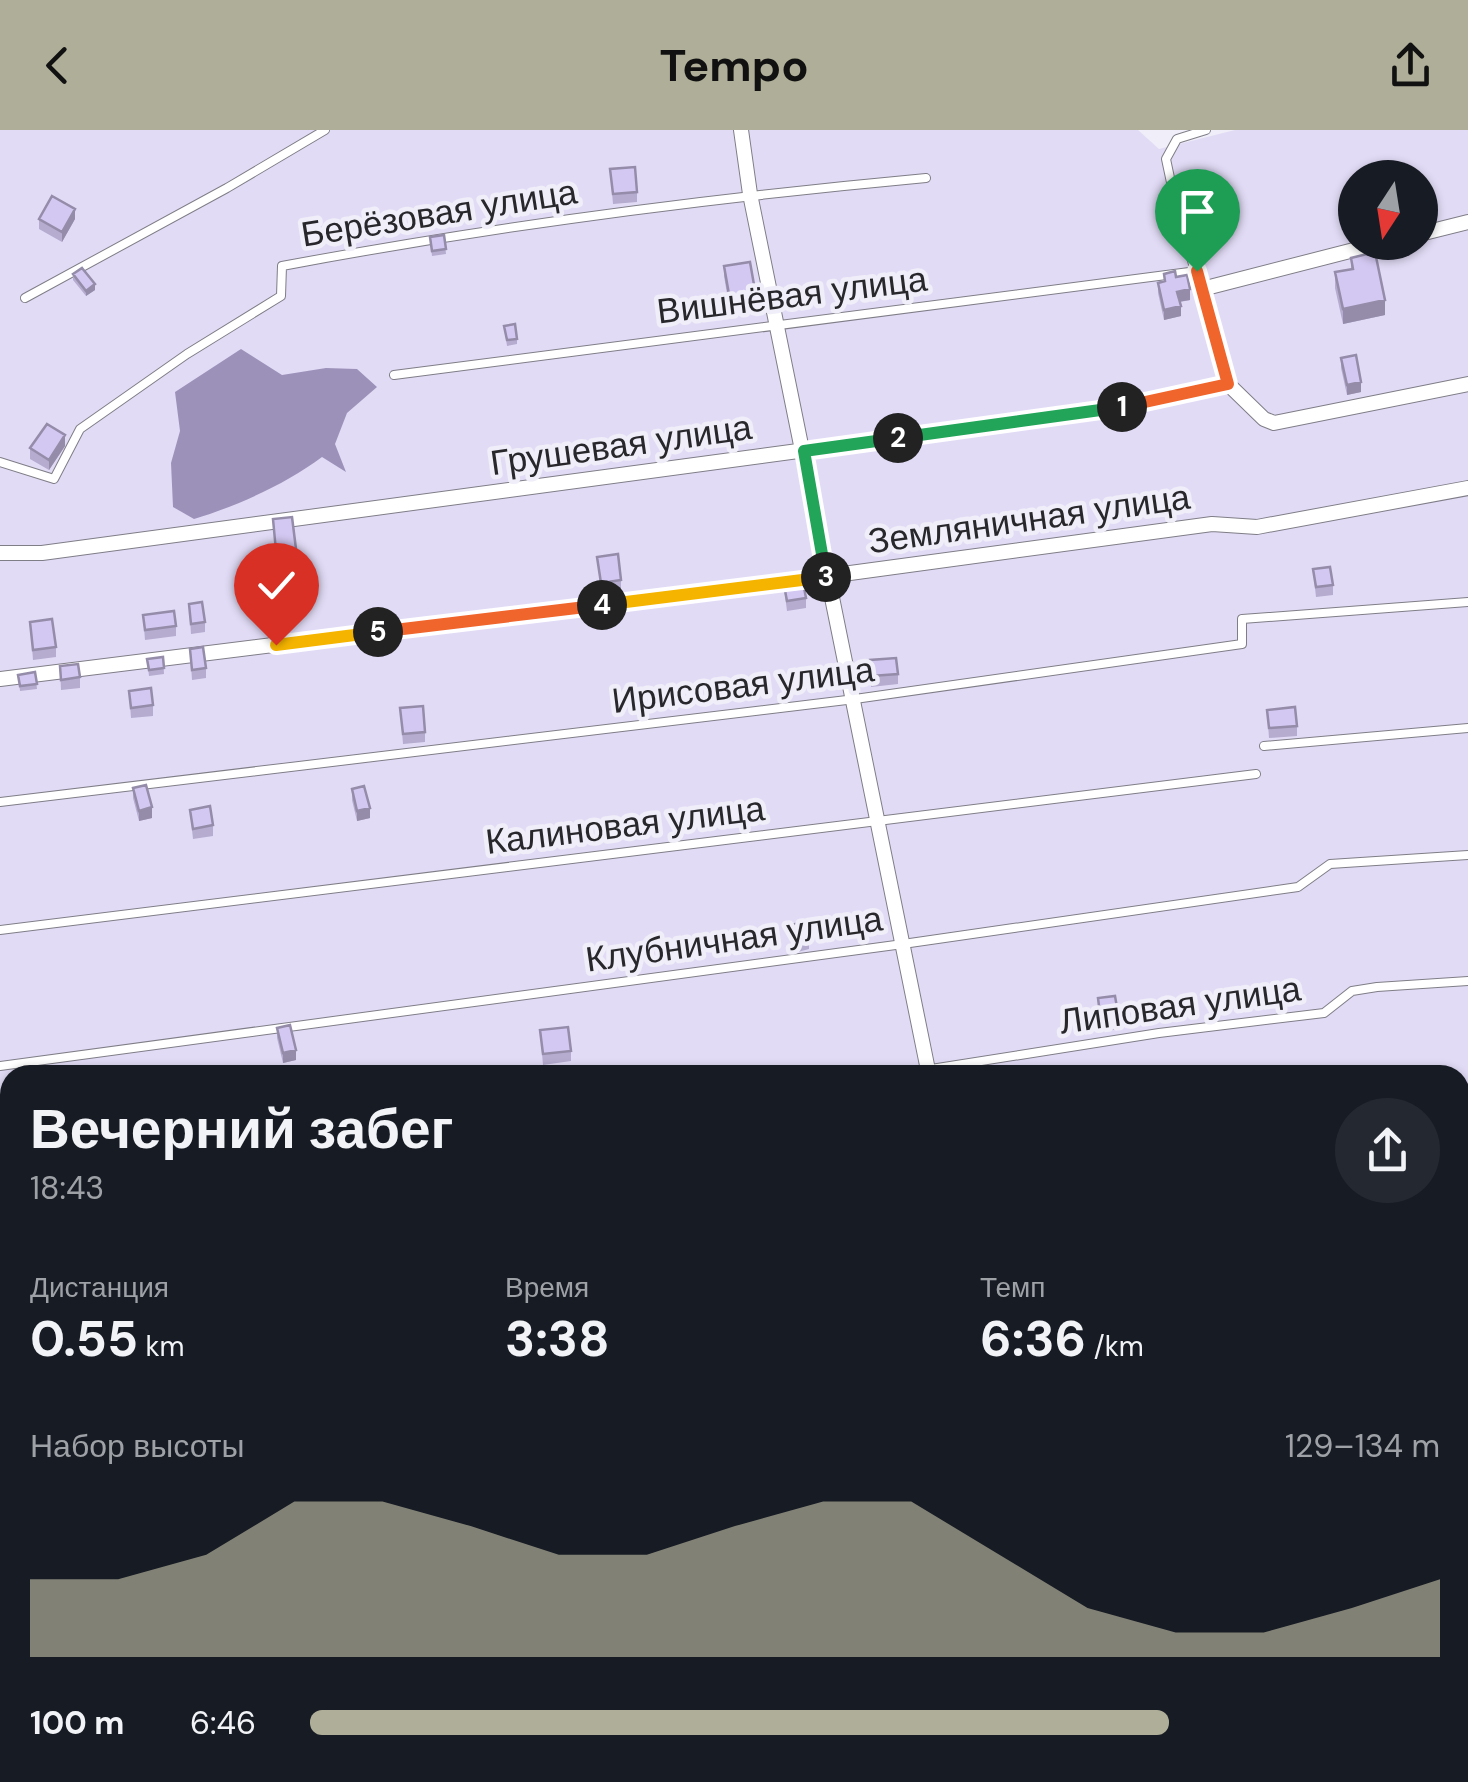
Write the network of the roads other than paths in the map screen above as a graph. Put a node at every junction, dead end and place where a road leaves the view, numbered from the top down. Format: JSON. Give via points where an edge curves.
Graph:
{"nodes":[{"id":1,"x":326,"y":130,"type":"edge"},
{"id":2,"x":740,"y":130,"type":"edge"},
{"id":3,"x":1206,"y":130,"type":"edge"},
{"id":4,"x":926,"y":178,"type":"dead end"},
{"id":5,"x":750,"y":194,"type":"junction"},
{"id":6,"x":1468,"y":222,"type":"edge"},
{"id":7,"x":1438,"y":230,"type":"edge"},
{"id":8,"x":1338,"y":254,"type":"edge"},
{"id":9,"x":1197,"y":271,"type":"junction"},
{"id":10,"x":1202,"y":289,"type":"junction"},
{"id":11,"x":25,"y":298,"type":"dead end"},
{"id":12,"x":780,"y":327,"type":"junction"},
{"id":13,"x":394,"y":374,"type":"dead end"},
{"id":14,"x":1228,"y":384,"type":"junction"},
{"id":15,"x":1468,"y":384,"type":"edge"},
{"id":16,"x":804,"y":451,"type":"junction"},
{"id":17,"x":0,"y":462,"type":"edge"},
{"id":18,"x":1468,"y":488,"type":"edge"},
{"id":19,"x":0,"y":553,"type":"edge"},
{"id":20,"x":828,"y":576,"type":"junction"},
{"id":21,"x":1468,"y":602,"type":"edge"},
{"id":22,"x":0,"y":679,"type":"edge"},
{"id":23,"x":854,"y":699,"type":"junction"},
{"id":24,"x":1468,"y":728,"type":"edge"},
{"id":25,"x":1264,"y":746,"type":"dead end"},
{"id":26,"x":1256,"y":774,"type":"dead end"},
{"id":27,"x":0,"y":802,"type":"edge"},
{"id":28,"x":880,"y":821,"type":"junction"},
{"id":29,"x":1468,"y":855,"type":"edge"},
{"id":30,"x":0,"y":930,"type":"edge"},
{"id":31,"x":903,"y":944,"type":"junction"},
{"id":32,"x":1468,"y":981,"type":"edge"},
{"id":33,"x":7,"y":1065,"type":"edge"},
{"id":34,"x":928,"y":1065,"type":"edge"},
{"id":35,"x":971,"y":1065,"type":"edge"}],
"edges":[{"from":1,"to":11,"type":"lane"},
{"from":2,"to":5,"type":"street"},
{"from":3,"to":9,"type":"lane","via":[[1178,139],[1166,158]]},
{"from":4,"to":5,"type":"lane","name":"Берёзовая улица"},
{"from":5,"to":12,"type":"street"},
{"from":5,"to":17,"type":"lane","name":"Берёзовая улица","via":[[282,266],[280,296],[80,429],[54,480]]},
{"from":6,"to":7,"type":"street"},
{"from":8,"to":10,"type":"street"},
{"from":9,"to":10,"type":"lane"},
{"from":9,"to":12,"type":"lane","name":"Вишнёвая улица"},
{"from":10,"to":14,"type":"lane"},
{"from":12,"to":13,"type":"lane","name":"Вишнёвая улица"},
{"from":12,"to":16,"type":"street"},
{"from":14,"to":15,"type":"street","via":[[1274,424]]},
{"from":14,"to":16,"type":"street","name":"Грушевая улица","via":[[1132,406]]},
{"from":16,"to":19,"type":"street","name":"Грушевая улица","via":[[42,553]]},
{"from":16,"to":20,"type":"street"},
{"from":18,"to":20,"type":"street","name":"Земляничная улица","via":[[1257,527],[1212,524]]},
{"from":20,"to":22,"type":"street","name":"Земляничная улица"},
{"from":20,"to":23,"type":"street"},
{"from":21,"to":23,"type":"lane","name":"Ирисовая улица","via":[[1242,619],[1242,644]]},
{"from":23,"to":27,"type":"lane","name":"Ирисовая улица"},
{"from":23,"to":28,"type":"street"},
{"from":24,"to":25,"type":"lane"},
{"from":26,"to":28,"type":"lane","name":"Калиновая улица"},
{"from":28,"to":30,"type":"lane","name":"Калиновая улица"},
{"from":28,"to":31,"type":"street"},
{"from":29,"to":31,"type":"lane","name":"Клубничная улица","via":[[1330,864],[1298,887]]},
{"from":31,"to":33,"type":"lane","name":"Клубничная улица"},
{"from":31,"to":34,"type":"street"},
{"from":32,"to":35,"type":"lane","name":"Липовая улица","via":[[1377,987],[1352,992],[1324,1013]]}]}
